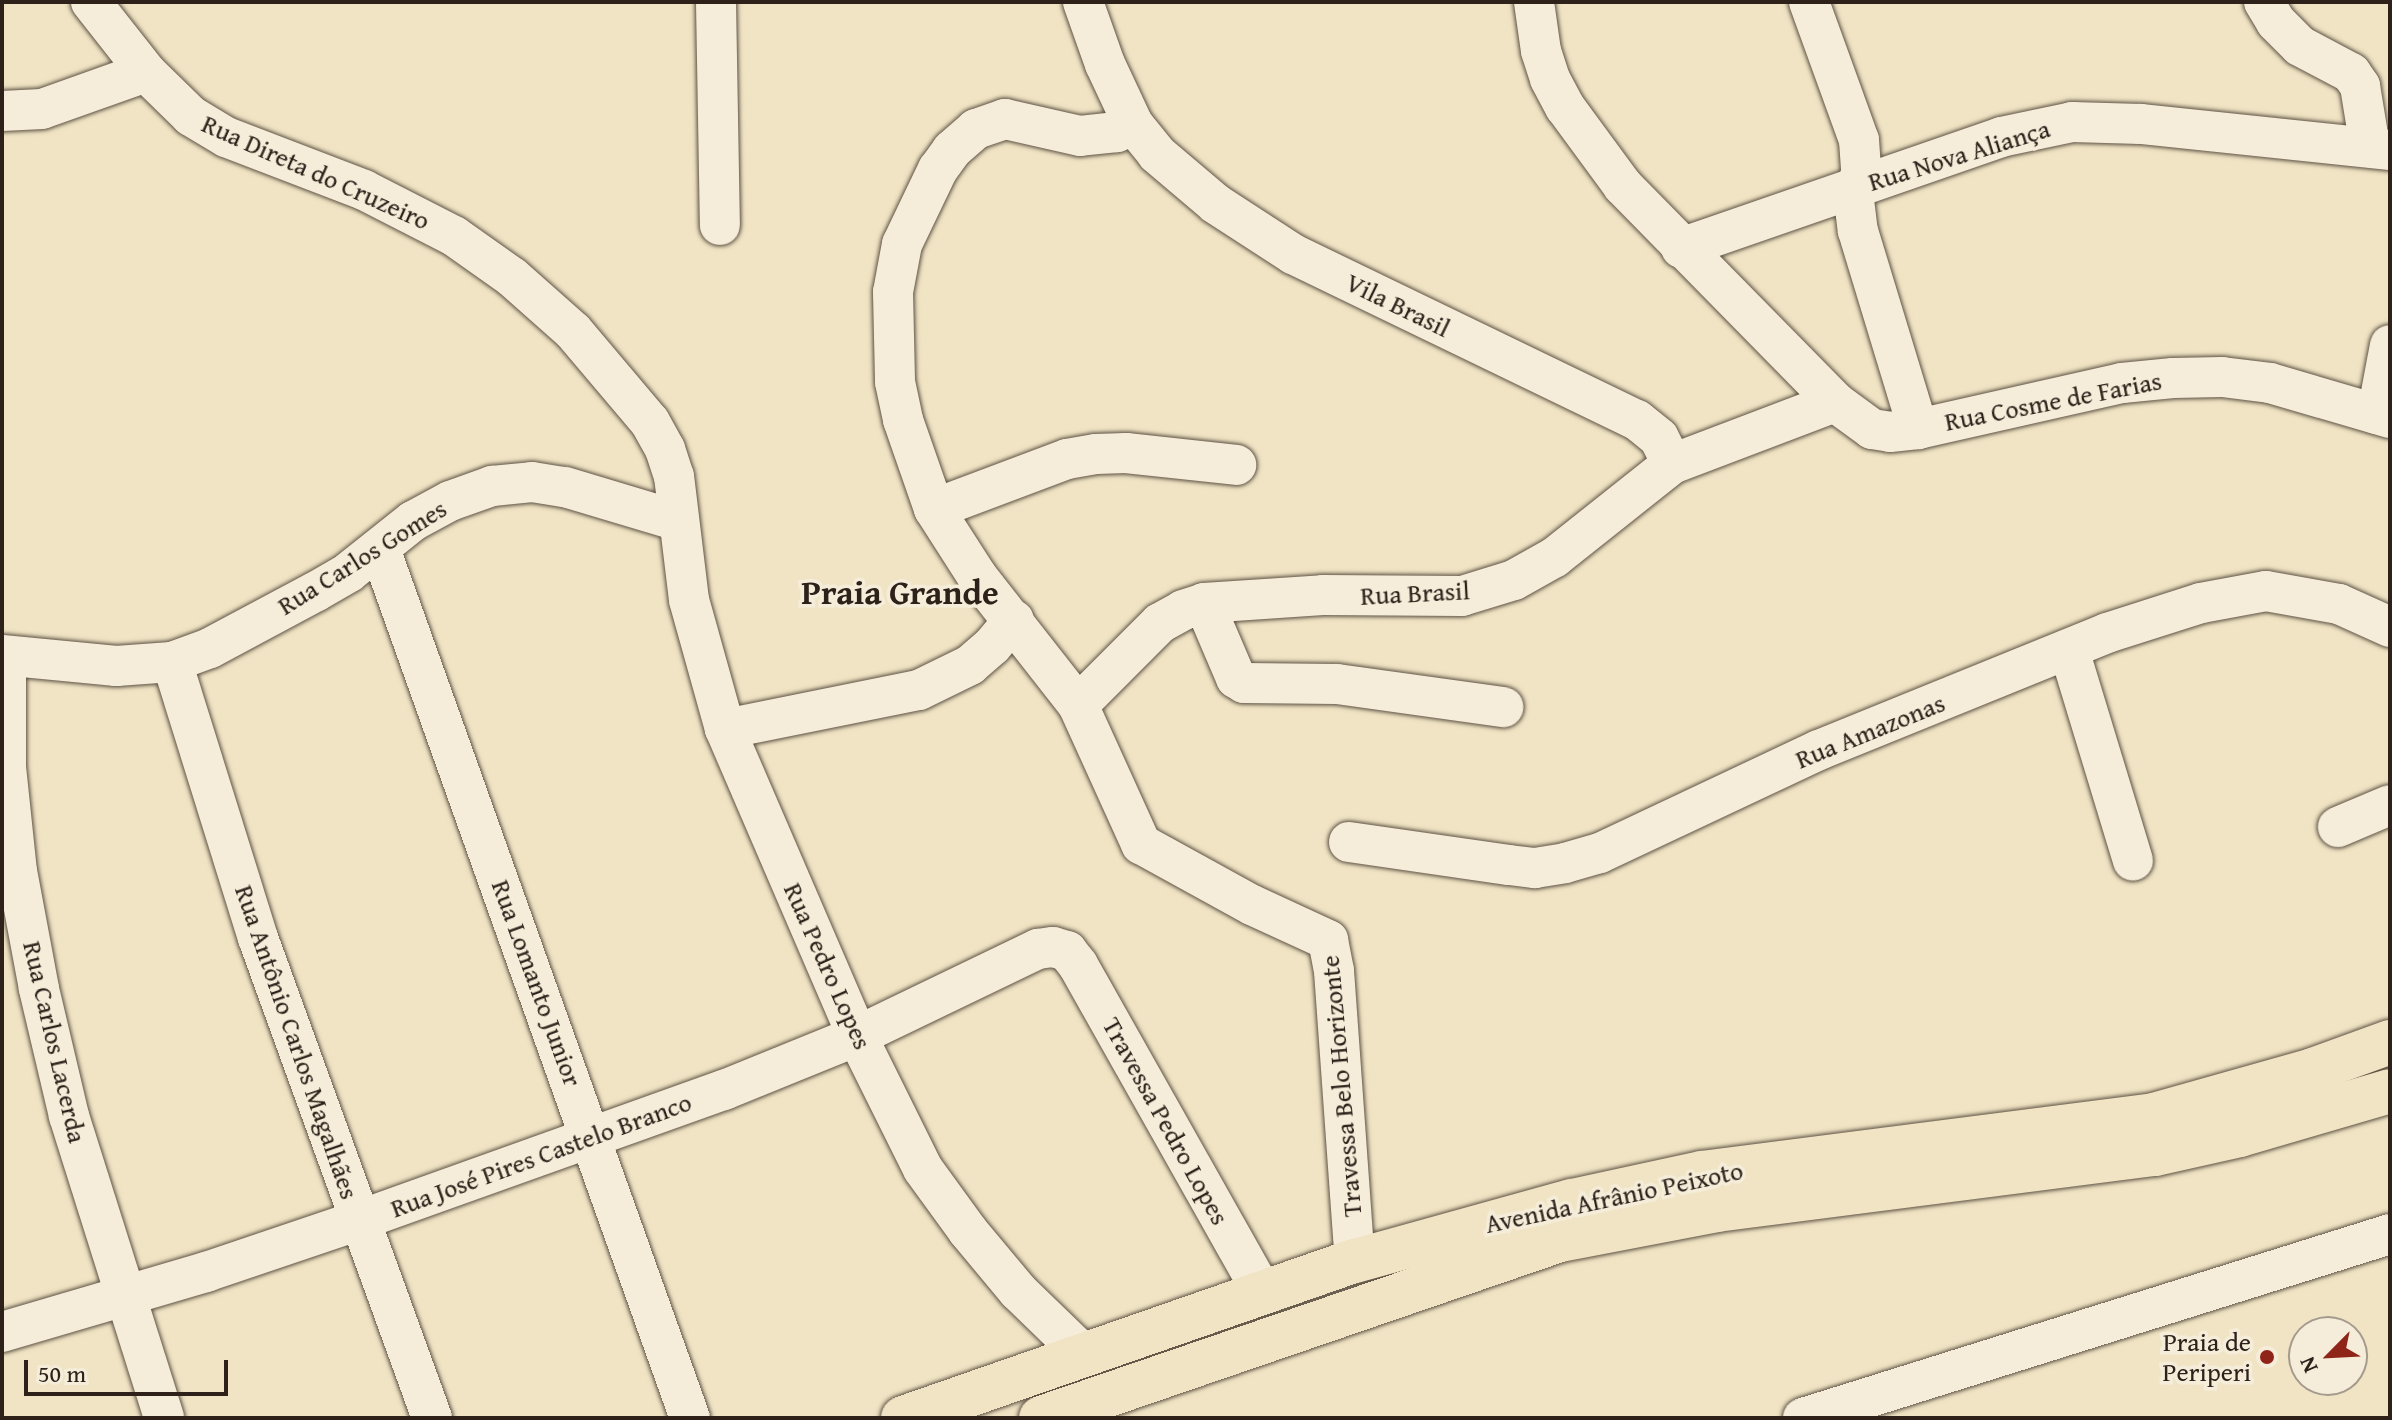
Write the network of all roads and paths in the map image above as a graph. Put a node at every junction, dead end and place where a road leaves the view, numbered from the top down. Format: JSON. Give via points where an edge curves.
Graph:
{"nodes":[{"id":1,"x":91,"y":2,"type":"edge"},
{"id":2,"x":716,"y":2,"type":"edge"},
{"id":3,"x":1083,"y":2,"type":"edge"},
{"id":4,"x":1534,"y":2,"type":"edge"},
{"id":5,"x":1809,"y":2,"type":"edge"},
{"id":6,"x":2264,"y":2,"type":"edge"},
{"id":7,"x":146,"y":72,"type":"junction"},
{"id":8,"x":2,"y":111,"type":"edge"},
{"id":9,"x":1133,"y":124,"type":"junction"},
{"id":10,"x":2380,"y":148,"type":"edge"},
{"id":11,"x":1858,"y":186,"type":"junction"},
{"id":12,"x":720,"y":225,"type":"dead end"},
{"id":13,"x":1681,"y":248,"type":"junction"},
{"id":14,"x":2390,"y":345,"type":"edge"},
{"id":15,"x":1835,"y":402,"type":"junction"},
{"id":16,"x":2384,"y":416,"type":"edge"},
{"id":17,"x":1900,"y":430,"type":"junction"},
{"id":18,"x":1672,"y":464,"type":"junction"},
{"id":19,"x":1236,"y":465,"type":"dead end"},
{"id":20,"x":934,"y":509,"type":"junction"},
{"id":21,"x":678,"y":521,"type":"junction"},
{"id":22,"x":380,"y":549,"type":"junction"},
{"id":23,"x":1204,"y":603,"type":"junction"},
{"id":24,"x":1014,"y":620,"type":"junction"},
{"id":25,"x":2390,"y":627,"type":"edge"},
{"id":26,"x":2069,"y":650,"type":"junction"},
{"id":27,"x":4,"y":655,"type":"edge"},
{"id":28,"x":172,"y":662,"type":"junction"},
{"id":29,"x":1078,"y":705,"type":"junction"},
{"id":30,"x":1503,"y":707,"type":"dead end"},
{"id":31,"x":725,"y":729,"type":"junction"},
{"id":32,"x":2390,"y":805,"type":"edge"},
{"id":33,"x":2338,"y":827,"type":"dead end"},
{"id":34,"x":1349,"y":842,"type":"dead end"},
{"id":35,"x":2133,"y":861,"type":"dead end"},
{"id":36,"x":1067,"y":951,"type":"joint"},
{"id":37,"x":857,"y":1036,"type":"junction"},
{"id":38,"x":2390,"y":1042,"type":"edge"},
{"id":39,"x":2390,"y":1091,"type":"edge"},
{"id":40,"x":592,"y":1136,"type":"junction"},
{"id":41,"x":360,"y":1220,"type":"junction"},
{"id":42,"x":2390,"y":1234,"type":"edge"},
{"id":43,"x":1355,"y":1261,"type":"junction"},
{"id":44,"x":1262,"y":1292,"type":"junction"},
{"id":45,"x":125,"y":1296,"type":"junction"},
{"id":46,"x":2,"y":1332,"type":"edge"},
{"id":47,"x":1085,"y":1356,"type":"junction"},
{"id":48,"x":1109,"y":1407,"type":"edge"},
{"id":49,"x":164,"y":1418,"type":"edge"},
{"id":50,"x":432,"y":1418,"type":"edge"},
{"id":51,"x":690,"y":1418,"type":"edge"},
{"id":52,"x":903,"y":1418,"type":"edge"},
{"id":53,"x":1041,"y":1418,"type":"edge"},
{"id":54,"x":1803,"y":1418,"type":"edge"}],
"edges":[{"from":1,"to":7,"type":"street","name":"Rua Direta do Cruzeiro"},
{"from":2,"to":12,"type":"street"},
{"from":3,"to":9,"type":"street","name":"Vila Brasil"},
{"from":4,"to":13,"type":"street","via":[[1541,51],[1565,107],[1623,186]]},
{"from":5,"to":11,"type":"street","via":[[1859,140]]},
{"from":6,"to":10,"type":"street","via":[[2300,46],[2351,73]]},
{"from":7,"to":8,"type":"street","via":[[42,109]]},
{"from":7,"to":21,"type":"street","name":"Rua Direta do Cruzeiro","via":[[191,116],[226,137],[364,190],[454,236],[512,277],[573,331],[650,422],[674,476]]},
{"from":9,"to":18,"type":"street","name":"Vila Brasil","via":[[1186,180],[1293,254],[1637,420],[1659,438]]},
{"from":9,"to":20,"type":"street","name":"Travessa Belo Horizonte","via":[[1117,132],[1080,136],[1022,120],[988,123],[952,150],[919,206],[902,244],[891,337],[903,420]]},
{"from":10,"to":11,"type":"street","name":"Rua Nova Aliança","via":[[2072,122],[2001,137]]},
{"from":11,"to":13,"type":"street","name":"Rua Nova Aliança"},
{"from":11,"to":17,"type":"street","via":[[1858,231]]},
{"from":13,"to":15,"type":"street"},
{"from":14,"to":16,"type":"street"},
{"from":15,"to":17,"type":"street","via":[[1859,421]]},
{"from":15,"to":18,"type":"street","name":"Rua Brasil"},
{"from":16,"to":17,"type":"street","name":"Rua Cosme de Farias","via":[[2270,383],[2173,378],[2122,383]]},
{"from":18,"to":23,"type":"street","name":"Rua Brasil","via":[[1555,557],[1514,580],[1462,596],[1323,595]]},
{"from":19,"to":20,"type":"street","via":[[1096,454],[1067,459]]},
{"from":20,"to":24,"type":"street","name":"Travessa Belo Horizonte","via":[[977,576]]},
{"from":21,"to":22,"type":"street","name":"Rua Carlos Gomes","via":[[532,482],[492,486],[450,501],[413,521]]},
{"from":21,"to":31,"type":"street","name":"Rua Pedro Lopes","via":[[689,600]]},
{"from":22,"to":28,"type":"street","name":"Rua Carlos Gomes","via":[[302,599]]},
{"from":22,"to":40,"type":"street","name":"Rua Lomanto Junior"},
{"from":23,"to":29,"type":"street","name":"Rua Brasil","via":[[1160,623]]},
{"from":23,"to":30,"type":"street","via":[[1236,678],[1244,683],[1337,684]]},
{"from":24,"to":29,"type":"street","name":"Travessa Belo Horizonte"},
{"from":24,"to":31,"type":"street","via":[[970,665],[919,690]]},
{"from":25,"to":26,"type":"street","name":"Rua Amazonas","via":[[2339,604],[2266,591],[2201,603]]},
{"from":26,"to":34,"type":"street","name":"Rua Amazonas","via":[[1819,750],[1600,853],[1565,863],[1522,867]]},
{"from":26,"to":35,"type":"street"},
{"from":27,"to":28,"type":"street","name":"Rua Carlos Gomes","via":[[116,666]]},
{"from":27,"to":45,"type":"street","name":"Rua Carlos Lacerda","via":[[6,767],[17,871],[39,989],[69,1116]]},
{"from":28,"to":41,"type":"street","name":"Rua Antônio Carlos Magalhães","via":[[258,938]]},
{"from":29,"to":43,"type":"street","name":"Travessa Belo Horizonte","via":[[1141,844],[1328,940]]},
{"from":31,"to":37,"type":"street","name":"Rua Pedro Lopes"},
{"from":32,"to":33,"type":"street"},
{"from":36,"to":37,"type":"street","name":"Rua José Pires Castelo Branco","via":[[1038,949]]},
{"from":36,"to":44,"type":"street","name":"Travessa Pedro Lopes"},
{"from":37,"to":40,"type":"street","name":"Rua José Pires Castelo Branco"},
{"from":37,"to":47,"type":"street","name":"Rua Pedro Lopes","via":[[923,1169],[1018,1291]]},
{"from":38,"to":43,"type":"main road","name":"Avenida Afrânio Peixoto","via":[[2154,1115],[1702,1173],[1572,1201]]},
{"from":39,"to":48,"type":"main road","name":"Avenida Afrânio Peixoto","via":[[2155,1154],[1717,1210],[1560,1240]]},
{"from":40,"to":41,"type":"street","name":"Rua José Pires Castelo Branco"},
{"from":40,"to":51,"type":"street","name":"Rua Lomanto Junior"},
{"from":41,"to":45,"type":"street","name":"Rua José Pires Castelo Branco"},
{"from":41,"to":50,"type":"street","name":"Rua Antônio Carlos Magalhães"},
{"from":42,"to":54,"type":"street"},
{"from":43,"to":44,"type":"main road","name":"Avenida Afrânio Peixoto"},
{"from":44,"to":47,"type":"main road","name":"Avenida Afrânio Peixoto"},
{"from":45,"to":46,"type":"street","name":"Rua José Pires Castelo Branco"},
{"from":45,"to":49,"type":"street","name":"Rua Carlos Lacerda"},
{"from":47,"to":52,"type":"main road","name":"Avenida Afrânio Peixoto"},
{"from":48,"to":53,"type":"main road","name":"Avenida Afrânio Peixoto"}]}
